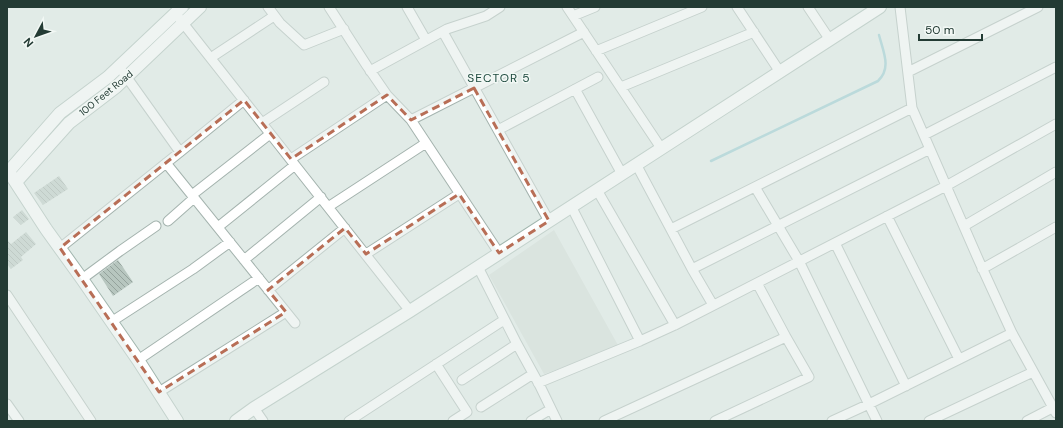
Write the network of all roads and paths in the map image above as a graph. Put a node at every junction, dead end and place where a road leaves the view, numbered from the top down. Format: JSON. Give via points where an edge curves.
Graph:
{"nodes":[{"id":1,"x":200,"y":7,"type":"edge"},
{"id":2,"x":268,"y":7,"type":"edge"},
{"id":3,"x":329,"y":7,"type":"edge"},
{"id":4,"x":407,"y":7,"type":"edge"},
{"id":5,"x":500,"y":7,"type":"edge"},
{"id":6,"x":567,"y":7,"type":"edge"},
{"id":7,"x":596,"y":7,"type":"edge"},
{"id":8,"x":702,"y":7,"type":"edge"},
{"id":9,"x":737,"y":7,"type":"edge"},
{"id":10,"x":808,"y":7,"type":"edge"},
{"id":11,"x":880,"y":7,"type":"edge"},
{"id":12,"x":900,"y":7,"type":"edge"},
{"id":13,"x":1038,"y":7,"type":"edge"},
{"id":14,"x":179,"y":10,"type":"edge"},
{"id":15,"x":274,"y":16,"type":"junction"},
{"id":16,"x":573,"y":16,"type":"junction"},
{"id":17,"x":183,"y":23,"type":"junction"},
{"id":18,"x":344,"y":29,"type":"junction"},
{"id":19,"x":443,"y":32,"type":"junction"},
{"id":20,"x":584,"y":32,"type":"junction"},
{"id":21,"x":754,"y":32,"type":"junction"},
{"id":22,"x":426,"y":40,"type":"junction"},
{"id":23,"x":830,"y":40,"type":"junction"},
{"id":24,"x":596,"y":51,"type":"junction"},
{"id":25,"x":215,"y":55,"type":"dead end"},
{"id":26,"x":119,"y":67,"type":"junction"},
{"id":27,"x":1056,"y":67,"type":"edge"},
{"id":28,"x":370,"y":71,"type":"junction"},
{"id":29,"x":780,"y":72,"type":"junction"},
{"id":30,"x":908,"y":72,"type":"junction"},
{"id":31,"x":598,"y":76,"type":"dead end"},
{"id":32,"x":126,"y":77,"type":"junction"},
{"id":33,"x":324,"y":82,"type":"dead end"},
{"id":34,"x":621,"y":87,"type":"junction"},
{"id":35,"x":474,"y":88,"type":"junction"},
{"id":36,"x":575,"y":89,"type":"junction"},
{"id":37,"x":387,"y":95,"type":"junction"},
{"id":38,"x":244,"y":100,"type":"junction"},
{"id":39,"x":912,"y":108,"type":"junction"},
{"id":40,"x":411,"y":120,"type":"junction"},
{"id":41,"x":262,"y":124,"type":"junction"},
{"id":42,"x":1056,"y":124,"type":"edge"},
{"id":43,"x":498,"y":130,"type":"junction"},
{"id":44,"x":270,"y":134,"type":"junction"},
{"id":45,"x":924,"y":135,"type":"junction"},
{"id":46,"x":426,"y":142,"type":"junction"},
{"id":47,"x":661,"y":148,"type":"junction"},
{"id":48,"x":930,"y":149,"type":"junction"},
{"id":49,"x":180,"y":152,"type":"junction"},
{"id":50,"x":293,"y":162,"type":"junction"},
{"id":51,"x":166,"y":163,"type":"junction"},
{"id":52,"x":636,"y":164,"type":"junction"},
{"id":53,"x":8,"y":170,"type":"edge"},
{"id":54,"x":1056,"y":172,"type":"edge"},
{"id":55,"x":622,"y":174,"type":"junction"},
{"id":56,"x":16,"y":182,"type":"junction"},
{"id":57,"x":946,"y":186,"type":"junction"},
{"id":58,"x":755,"y":187,"type":"junction"},
{"id":59,"x":597,"y":190,"type":"junction"},
{"id":60,"x":459,"y":194,"type":"junction"},
{"id":61,"x":193,"y":197,"type":"junction"},
{"id":62,"x":321,"y":197,"type":"junction"},
{"id":63,"x":572,"y":206,"type":"junction"},
{"id":64,"x":328,"y":207,"type":"junction"},
{"id":65,"x":887,"y":216,"type":"junction"},
{"id":66,"x":168,"y":221,"type":"dead end"},
{"id":67,"x":548,"y":221,"type":"junction"},
{"id":68,"x":778,"y":225,"type":"junction"},
{"id":69,"x":156,"y":226,"type":"dead end"},
{"id":70,"x":964,"y":226,"type":"junction"},
{"id":71,"x":218,"y":227,"type":"junction"},
{"id":72,"x":1056,"y":227,"type":"edge"},
{"id":73,"x":345,"y":228,"type":"junction"},
{"id":74,"x":671,"y":229,"type":"junction"},
{"id":75,"x":230,"y":242,"type":"junction"},
{"id":76,"x":835,"y":243,"type":"junction"},
{"id":77,"x":60,"y":248,"type":"junction"},
{"id":78,"x":499,"y":253,"type":"junction"},
{"id":79,"x":366,"y":254,"type":"junction"},
{"id":80,"x":244,"y":260,"type":"junction"},
{"id":81,"x":798,"y":261,"type":"junction"},
{"id":82,"x":478,"y":267,"type":"junction"},
{"id":83,"x":692,"y":269,"type":"junction"},
{"id":84,"x":982,"y":269,"type":"junction"},
{"id":85,"x":259,"y":278,"type":"junction"},
{"id":86,"x":82,"y":279,"type":"junction"},
{"id":87,"x":757,"y":283,"type":"junction"},
{"id":88,"x":268,"y":290,"type":"junction"},
{"id":89,"x":7,"y":295,"type":"edge"},
{"id":90,"x":713,"y":305,"type":"junction"},
{"id":91,"x":410,"y":311,"type":"junction"},
{"id":92,"x":286,"y":312,"type":"junction"},
{"id":93,"x":504,"y":320,"type":"junction"},
{"id":94,"x":111,"y":322,"type":"junction"},
{"id":95,"x":295,"y":323,"type":"dead end"},
{"id":96,"x":675,"y":325,"type":"junction"},
{"id":97,"x":1012,"y":333,"type":"junction"},
{"id":98,"x":786,"y":337,"type":"junction"},
{"id":99,"x":640,"y":342,"type":"junction"},
{"id":100,"x":517,"y":344,"type":"junction"},
{"id":101,"x":959,"y":359,"type":"junction"},
{"id":102,"x":138,"y":360,"type":"junction"},
{"id":103,"x":436,"y":364,"type":"junction"},
{"id":104,"x":1034,"y":372,"type":"junction"},
{"id":105,"x":532,"y":374,"type":"junction"},
{"id":106,"x":462,"y":380,"type":"dead end"},
{"id":107,"x":538,"y":383,"type":"junction"},
{"id":108,"x":906,"y":386,"type":"junction"},
{"id":109,"x":159,"y":392,"type":"junction"},
{"id":110,"x":7,"y":404,"type":"edge"},
{"id":111,"x":869,"y":404,"type":"junction"},
{"id":112,"x":481,"y":407,"type":"dead end"},
{"id":113,"x":254,"y":408,"type":"junction"},
{"id":114,"x":551,"y":409,"type":"junction"},
{"id":115,"x":1055,"y":409,"type":"edge"},
{"id":116,"x":19,"y":421,"type":"edge"},
{"id":117,"x":91,"y":421,"type":"edge"},
{"id":118,"x":177,"y":421,"type":"edge"},
{"id":119,"x":236,"y":421,"type":"edge"},
{"id":120,"x":263,"y":421,"type":"edge"},
{"id":121,"x":349,"y":421,"type":"edge"},
{"id":122,"x":453,"y":421,"type":"edge"},
{"id":123,"x":531,"y":421,"type":"edge"},
{"id":124,"x":557,"y":421,"type":"edge"},
{"id":125,"x":604,"y":421,"type":"edge"},
{"id":126,"x":716,"y":421,"type":"edge"},
{"id":127,"x":832,"y":421,"type":"edge"},
{"id":128,"x":877,"y":421,"type":"edge"},
{"id":129,"x":929,"y":421,"type":"edge"},
{"id":130,"x":1027,"y":421,"type":"edge"}],
"edges":[{"from":1,"to":17,"type":"street","name":"100 Feet Road"},
{"from":2,"to":15,"type":"street"},
{"from":3,"to":18,"type":"street"},
{"from":4,"to":22,"type":"street"},
{"from":5,"to":19,"type":"street","via":[[486,16]]},
{"from":6,"to":16,"type":"street"},
{"from":7,"to":16,"type":"street"},
{"from":8,"to":24,"type":"street"},
{"from":9,"to":21,"type":"street"},
{"from":10,"to":23,"type":"street"},
{"from":11,"to":23,"type":"street"},
{"from":12,"to":30,"type":"street"},
{"from":13,"to":30,"type":"street"},
{"from":14,"to":17,"type":"street"},
{"from":14,"to":26,"type":"street","name":"100 Feet Road"},
{"from":15,"to":18,"type":"street","via":[[304,45]]},
{"from":15,"to":25,"type":"street"},
{"from":16,"to":20,"type":"street"},
{"from":17,"to":32,"type":"street","name":"100 Feet Road"},
{"from":17,"to":38,"type":"street"},
{"from":18,"to":28,"type":"street"},
{"from":19,"to":22,"type":"street"},
{"from":19,"to":35,"type":"street"},
{"from":20,"to":24,"type":"street"},
{"from":20,"to":35,"type":"street"},
{"from":21,"to":29,"type":"street"},
{"from":21,"to":34,"type":"street"},
{"from":22,"to":28,"type":"street"},
{"from":23,"to":29,"type":"street"},
{"from":24,"to":34,"type":"street"},
{"from":26,"to":32,"type":"street"},
{"from":26,"to":53,"type":"street","name":"100 Feet Road","via":[[60,113]]},
{"from":27,"to":45,"type":"street"},
{"from":28,"to":37,"type":"street"},
{"from":29,"to":47,"type":"street"},
{"from":30,"to":39,"type":"street"},
{"from":31,"to":36,"type":"street"},
{"from":32,"to":49,"type":"street"},
{"from":32,"to":56,"type":"street","name":"100 Feet Road","via":[[69,123]]},
{"from":33,"to":41,"type":"street"},
{"from":34,"to":47,"type":"street"},
{"from":35,"to":40,"type":"street"},
{"from":35,"to":43,"type":"street"},
{"from":36,"to":43,"type":"street"},
{"from":36,"to":55,"type":"street"},
{"from":37,"to":40,"type":"street"},
{"from":37,"to":50,"type":"street"},
{"from":38,"to":41,"type":"street"},
{"from":38,"to":49,"type":"street"},
{"from":39,"to":45,"type":"street"},
{"from":39,"to":58,"type":"street"},
{"from":40,"to":46,"type":"street"},
{"from":41,"to":44,"type":"street"},
{"from":42,"to":57,"type":"street"},
{"from":43,"to":67,"type":"street"},
{"from":44,"to":50,"type":"street"},
{"from":44,"to":61,"type":"street"},
{"from":45,"to":48,"type":"street"},
{"from":46,"to":60,"type":"street"},
{"from":46,"to":64,"type":"street"},
{"from":47,"to":52,"type":"street"},
{"from":48,"to":57,"type":"street"},
{"from":48,"to":68,"type":"street"},
{"from":49,"to":51,"type":"street"},
{"from":50,"to":62,"type":"street"},
{"from":50,"to":71,"type":"street"},
{"from":51,"to":61,"type":"street"},
{"from":51,"to":77,"type":"street"},
{"from":52,"to":55,"type":"street"},
{"from":52,"to":74,"type":"street"},
{"from":53,"to":56,"type":"street"},
{"from":54,"to":70,"type":"street"},
{"from":55,"to":59,"type":"street"},
{"from":56,"to":77,"type":"street"},
{"from":57,"to":65,"type":"street"},
{"from":57,"to":70,"type":"street"},
{"from":58,"to":68,"type":"street"},
{"from":58,"to":74,"type":"street"},
{"from":59,"to":63,"type":"street"},
{"from":59,"to":96,"type":"street"},
{"from":60,"to":78,"type":"street"},
{"from":60,"to":79,"type":"street"},
{"from":61,"to":66,"type":"street"},
{"from":61,"to":71,"type":"street"},
{"from":62,"to":64,"type":"street"},
{"from":62,"to":80,"type":"street"},
{"from":63,"to":67,"type":"street"},
{"from":63,"to":99,"type":"street"},
{"from":64,"to":73,"type":"street"},
{"from":65,"to":76,"type":"street"},
{"from":65,"to":101,"type":"street"},
{"from":67,"to":78,"type":"street"},
{"from":68,"to":81,"type":"street"},
{"from":68,"to":83,"type":"street"},
{"from":69,"to":86,"type":"street"},
{"from":70,"to":84,"type":"street"},
{"from":71,"to":75,"type":"street"},
{"from":72,"to":84,"type":"street"},
{"from":73,"to":79,"type":"street"},
{"from":73,"to":88,"type":"street"},
{"from":74,"to":83,"type":"street"},
{"from":75,"to":80,"type":"street"},
{"from":75,"to":94,"type":"street"},
{"from":76,"to":81,"type":"street"},
{"from":76,"to":108,"type":"street"},
{"from":77,"to":86,"type":"street"},
{"from":78,"to":82,"type":"street"},
{"from":79,"to":91,"type":"street"},
{"from":80,"to":85,"type":"street"},
{"from":81,"to":87,"type":"street"},
{"from":81,"to":111,"type":"street"},
{"from":82,"to":91,"type":"street"},
{"from":82,"to":93,"type":"street"},
{"from":83,"to":90,"type":"street"},
{"from":84,"to":97,"type":"street"},
{"from":85,"to":88,"type":"street"},
{"from":85,"to":102,"type":"street"},
{"from":86,"to":94,"type":"street"},
{"from":87,"to":90,"type":"street"},
{"from":87,"to":98,"type":"street"},
{"from":88,"to":92,"type":"street"},
{"from":89,"to":117,"type":"street"},
{"from":90,"to":96,"type":"street"},
{"from":91,"to":113,"type":"street"},
{"from":92,"to":95,"type":"street"},
{"from":92,"to":109,"type":"street"},
{"from":93,"to":100,"type":"street"},
{"from":93,"to":103,"type":"street"},
{"from":94,"to":102,"type":"street"},
{"from":96,"to":99,"type":"street"},
{"from":97,"to":101,"type":"street"},
{"from":97,"to":104,"type":"street"},
{"from":98,"to":125,"type":"street"},
{"from":98,"to":126,"type":"street","via":[[809,378]]},
{"from":99,"to":107,"type":"street"},
{"from":100,"to":105,"type":"street"},
{"from":100,"to":106,"type":"street"},
{"from":101,"to":108,"type":"street"},
{"from":102,"to":109,"type":"street"},
{"from":103,"to":121,"type":"street"},
{"from":103,"to":122,"type":"street","via":[[467,412]]},
{"from":104,"to":115,"type":"street"},
{"from":104,"to":129,"type":"street"},
{"from":105,"to":107,"type":"street"},
{"from":105,"to":112,"type":"street"},
{"from":107,"to":114,"type":"street"},
{"from":108,"to":111,"type":"street"},
{"from":109,"to":118,"type":"street"},
{"from":110,"to":116,"type":"street"},
{"from":111,"to":127,"type":"street"},
{"from":111,"to":128,"type":"street"},
{"from":113,"to":119,"type":"street"},
{"from":113,"to":120,"type":"street"},
{"from":114,"to":123,"type":"street"},
{"from":114,"to":124,"type":"street"},
{"from":115,"to":130,"type":"street"}]}
